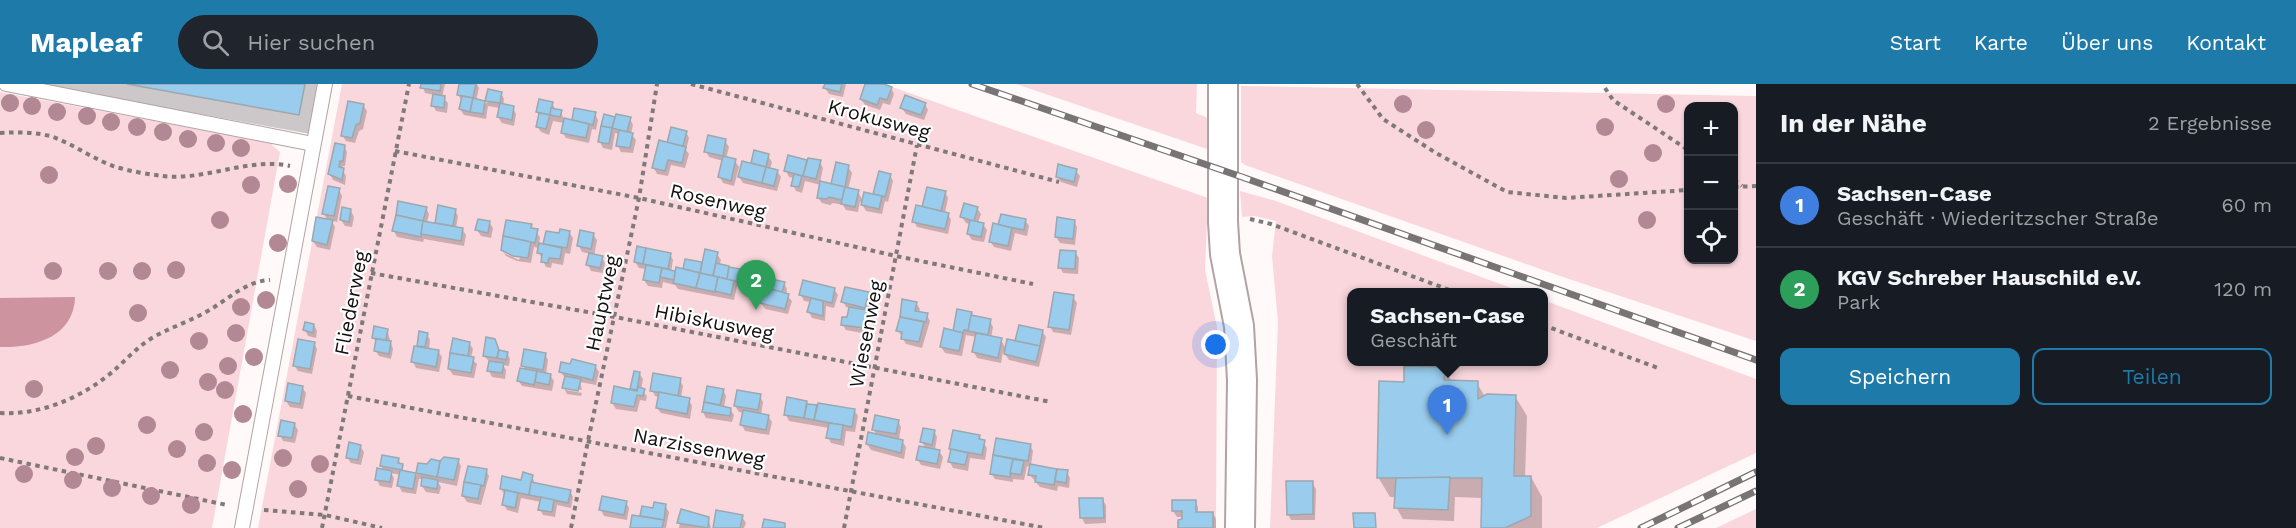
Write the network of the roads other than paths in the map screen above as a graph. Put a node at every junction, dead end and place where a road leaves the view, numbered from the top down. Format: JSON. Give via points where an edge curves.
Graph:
{"nodes":[{"id":1,"x":6,"y":84,"type":"edge"},
{"id":2,"x":325,"y":84,"type":"edge"},
{"id":3,"x":1222,"y":84,"type":"edge"},
{"id":4,"x":314,"y":144,"type":"junction"},
{"id":5,"x":242,"y":528,"type":"edge"},
{"id":6,"x":1240,"y":528,"type":"edge"}],
"edges":[{"from":1,"to":4,"type":"lane"},
{"from":2,"to":4,"type":"lane"},
{"from":3,"to":6,"type":"street","via":[[1223,222],[1239,326],[1242,380]]},
{"from":4,"to":5,"type":"lane"}]}
